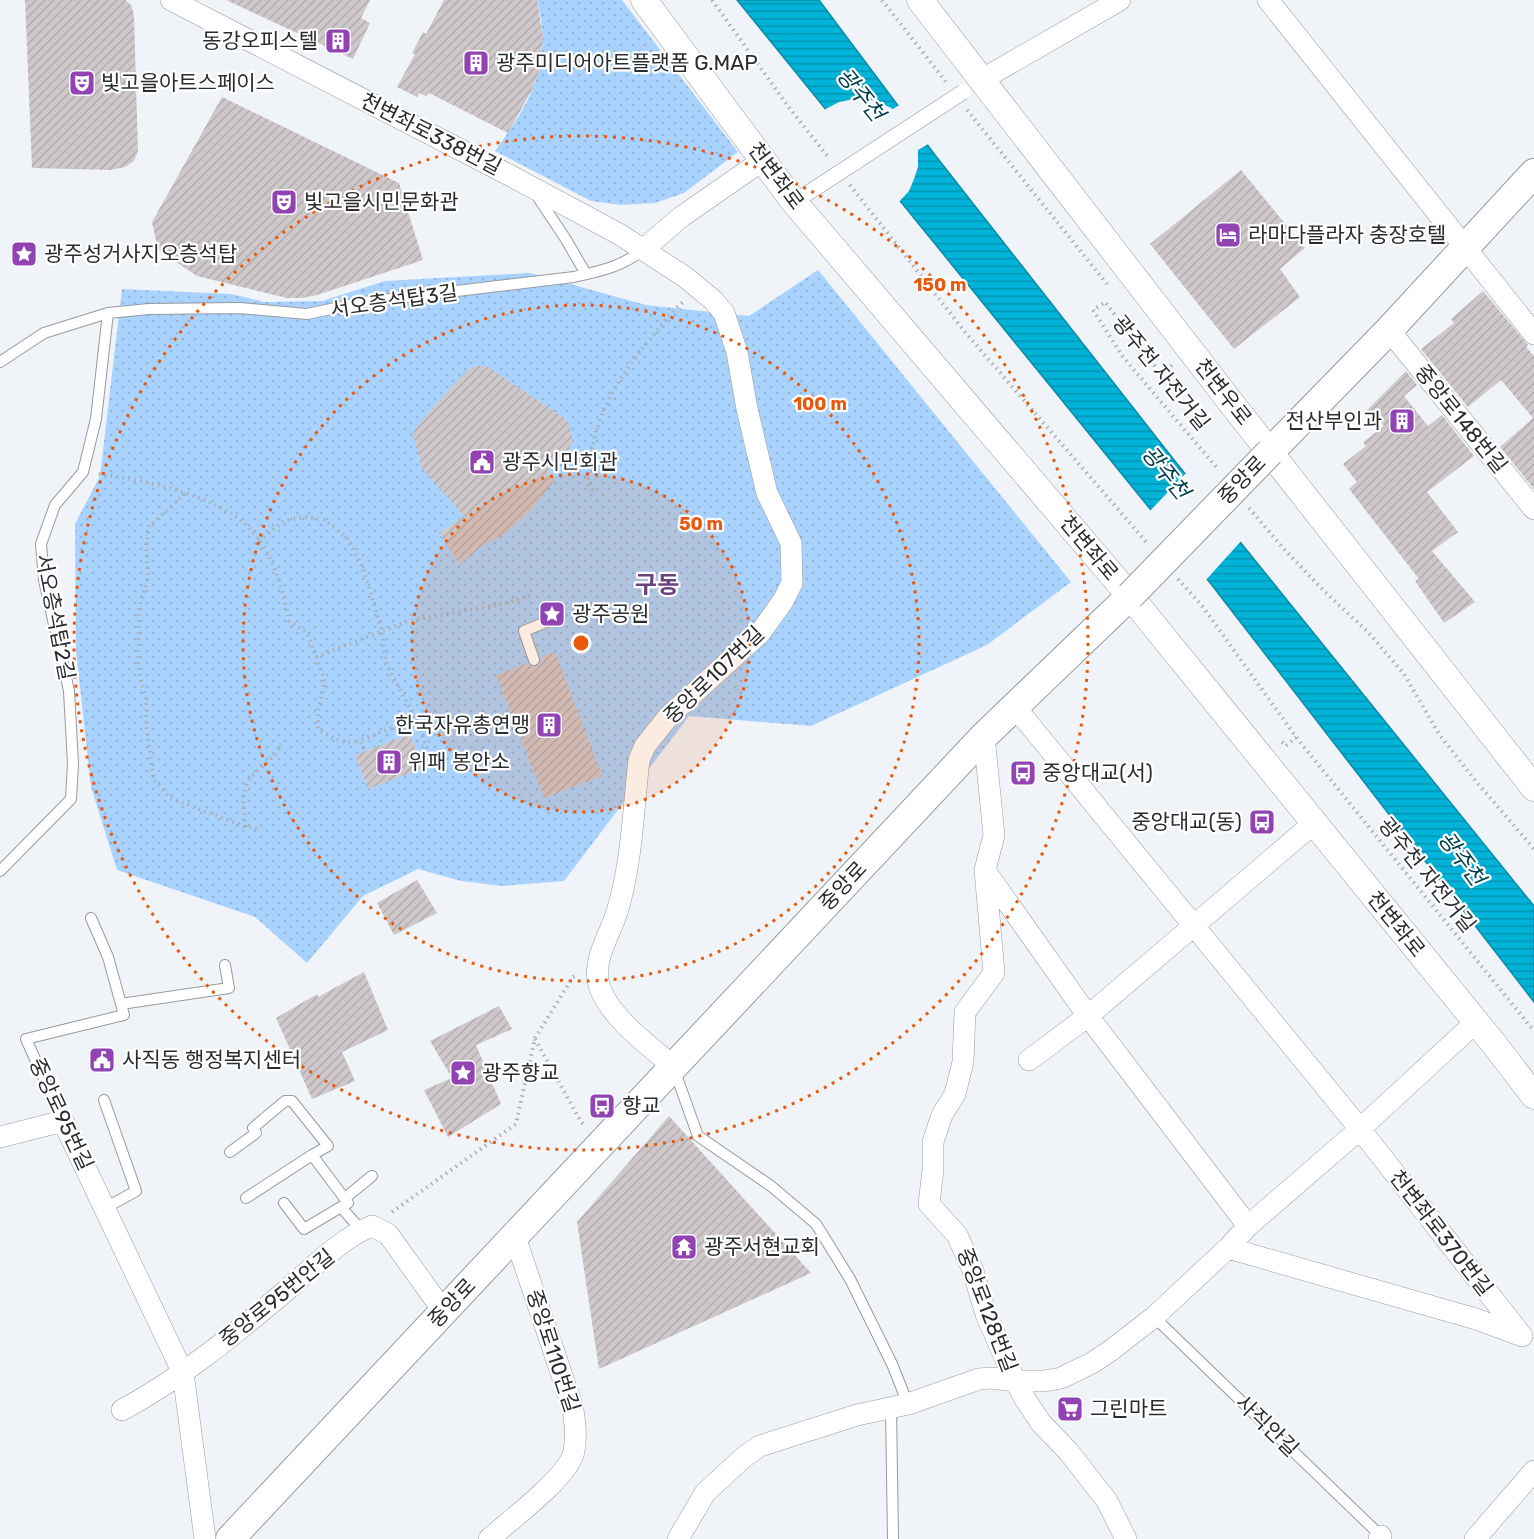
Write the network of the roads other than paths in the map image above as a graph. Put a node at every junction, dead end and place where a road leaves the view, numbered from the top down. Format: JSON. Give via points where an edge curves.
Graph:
{"nodes":[{"id":1,"x":171,"y":0,"type":"edge"},
{"id":2,"x":644,"y":0,"type":"edge"},
{"id":3,"x":1120,"y":0,"type":"edge"},
{"id":4,"x":1268,"y":0,"type":"edge"},
{"id":5,"x":929,"y":4,"type":"edge"},
{"id":6,"x":968,"y":91,"type":"junction"},
{"id":7,"x":763,"y":160,"type":"junction"},
{"id":8,"x":1534,"y":173,"type":"edge"},
{"id":9,"x":530,"y":186,"type":"junction"},
{"id":10,"x":794,"y":202,"type":"junction"},
{"id":11,"x":1464,"y":248,"type":"junction"},
{"id":12,"x":644,"y":249,"type":"junction"},
{"id":13,"x":586,"y":274,"type":"junction"},
{"id":14,"x":692,"y":283,"type":"joint"},
{"id":15,"x":108,"y":313,"type":"junction"},
{"id":16,"x":1389,"y":330,"type":"junction"},
{"id":17,"x":1534,"y":334,"type":"edge"},
{"id":18,"x":0,"y":362,"type":"edge"},
{"id":19,"x":1270,"y":452,"type":"junction"},
{"id":20,"x":1534,"y":509,"type":"edge"},
{"id":21,"x":1130,"y":596,"type":"junction"},
{"id":22,"x":551,"y":620,"type":"dead end"},
{"id":23,"x":534,"y":660,"type":"dead end"},
{"id":24,"x":1015,"y":707,"type":"junction"},
{"id":25,"x":984,"y":736,"type":"junction"},
{"id":26,"x":1534,"y":788,"type":"edge"},
{"id":27,"x":1314,"y":823,"type":"junction"},
{"id":28,"x":985,"y":870,"type":"junction"},
{"id":29,"x":0,"y":871,"type":"edge"},
{"id":30,"x":91,"y":918,"type":"dead end"},
{"id":31,"x":1192,"y":925,"type":"junction"},
{"id":32,"x":225,"y":965,"type":"dead end"},
{"id":33,"x":121,"y":1004,"type":"junction"},
{"id":34,"x":1088,"y":1016,"type":"junction"},
{"id":35,"x":1476,"y":1022,"type":"junction"},
{"id":36,"x":1029,"y":1060,"type":"dead end"},
{"id":37,"x":673,"y":1066,"type":"junction"},
{"id":38,"x":1534,"y":1096,"type":"edge"},
{"id":39,"x":104,"y":1100,"type":"dead end"},
{"id":40,"x":63,"y":1121,"type":"junction"},
{"id":41,"x":1360,"y":1130,"type":"junction"},
{"id":42,"x":0,"y":1137,"type":"edge"},
{"id":43,"x":230,"y":1152,"type":"dead end"},
{"id":44,"x":312,"y":1155,"type":"junction"},
{"id":45,"x":372,"y":1176,"type":"dead end"},
{"id":46,"x":246,"y":1198,"type":"dead end"},
{"id":47,"x":284,"y":1203,"type":"dead end"},
{"id":48,"x":343,"y":1203,"type":"junction"},
{"id":49,"x":105,"y":1208,"type":"junction"},
{"id":50,"x":1248,"y":1226,"type":"junction"},
{"id":51,"x":366,"y":1228,"type":"junction"},
{"id":52,"x":515,"y":1237,"type":"junction"},
{"id":53,"x":1228,"y":1248,"type":"junction"},
{"id":54,"x":444,"y":1312,"type":"junction"},
{"id":55,"x":1154,"y":1317,"type":"junction"},
{"id":56,"x":1528,"y":1338,"type":"edge"},
{"id":57,"x":183,"y":1373,"type":"junction"},
{"id":58,"x":1015,"y":1382,"type":"junction"},
{"id":59,"x":900,"y":1406,"type":"junction"},
{"id":60,"x":122,"y":1410,"type":"dead end"},
{"id":61,"x":1534,"y":1471,"type":"edge"},
{"id":62,"x":1381,"y":1538,"type":"edge"},
{"id":63,"x":205,"y":1539,"type":"edge"},
{"id":64,"x":230,"y":1539,"type":"edge"},
{"id":65,"x":489,"y":1539,"type":"edge"},
{"id":66,"x":678,"y":1539,"type":"edge"},
{"id":67,"x":893,"y":1539,"type":"edge"},
{"id":68,"x":1126,"y":1539,"type":"edge"},
{"id":69,"x":1475,"y":1539,"type":"edge"}],
"edges":[{"from":1,"to":9,"type":"street","name":"천변좌로338번길"},
{"from":2,"to":7,"type":"street","name":"천변좌로"},
{"from":3,"to":6,"type":"street"},
{"from":4,"to":11,"type":"street"},
{"from":5,"to":6,"type":"street","name":"천변우로"},
{"from":6,"to":10,"type":"street","bridge":true},
{"from":6,"to":19,"type":"street","name":"천변우로"},
{"from":7,"to":10,"type":"street","name":"천변좌로"},
{"from":7,"to":12,"type":"street","name":"서오층석탑3길","via":[[681,217]]},
{"from":8,"to":11,"type":"main road","name":"중앙로"},
{"from":9,"to":12,"type":"street","name":"천변좌로338번길"},
{"from":9,"to":13,"type":"lane"},
{"from":10,"to":21,"type":"street","name":"천변좌로"},
{"from":11,"to":16,"type":"main road","name":"중앙로"},
{"from":11,"to":17,"type":"street"},
{"from":12,"to":13,"type":"lane","name":"서오층석탑3길","via":[[618,266]]},
{"from":12,"to":14,"type":"street","name":"천변좌로338번길"},
{"from":13,"to":15,"type":"lane","name":"서오층석탑3길","via":[[364,302],[307,314],[240,308]]},
{"from":14,"to":37,"type":"street","name":"중앙로107번길","via":[[724,313],[732,334],[767,493],[791,543],[792,583],[760,633],[668,717],[639,760],[624,883],[599,962],[600,986],[611,1007]]},
{"from":15,"to":18,"type":"lane","name":"서오층석탑3길","via":[[44,333]]},
{"from":15,"to":29,"type":"lane","name":"서오층석탑2길","via":[[96,419],[83,472],[55,505],[41,544],[44,580],[69,691],[71,799]]},
{"from":16,"to":19,"type":"main road","name":"중앙로"},
{"from":16,"to":20,"type":"street","name":"중앙로148번길"},
{"from":19,"to":21,"type":"main road","name":"중앙로","bridge":true},
{"from":19,"to":26,"type":"street","name":"천변우로"},
{"from":21,"to":24,"type":"main road","name":"중앙로"},
{"from":21,"to":27,"type":"street","name":"천변좌로"},
{"from":22,"to":23,"type":"lane","via":[[525,631]]},
{"from":24,"to":25,"type":"main road","name":"중앙로"},
{"from":24,"to":31,"type":"street","name":"천변좌로370번길"},
{"from":25,"to":28,"type":"street","name":"중앙로128번길","via":[[994,835]]},
{"from":25,"to":37,"type":"main road","name":"중앙로"},
{"from":27,"to":31,"type":"street"},
{"from":27,"to":35,"type":"street","name":"천변좌로"},
{"from":28,"to":34,"type":"street"},
{"from":28,"to":58,"type":"street","name":"중앙로128번길","via":[[994,973],[965,1012],[963,1062],[955,1094],[942,1115],[933,1142],[929,1204],[957,1235]]},
{"from":30,"to":33,"type":"lane","via":[[108,957]]},
{"from":31,"to":34,"type":"street"},
{"from":31,"to":41,"type":"street","name":"천변좌로370번길"},
{"from":32,"to":33,"type":"lane","via":[[229,988]]},
{"from":33,"to":40,"type":"lane","name":"중앙로95번길","via":[[124,1016],[26,1039]]},
{"from":34,"to":36,"type":"street"},
{"from":34,"to":50,"type":"street"},
{"from":35,"to":38,"type":"street","name":"천변좌로"},
{"from":35,"to":41,"type":"street"},
{"from":37,"to":52,"type":"main road","name":"중앙로"},
{"from":37,"to":59,"type":"lane","via":[[698,1136],[771,1186],[816,1224],[850,1279],[892,1364]]},
{"from":39,"to":49,"type":"lane","via":[[136,1191]]},
{"from":40,"to":42,"type":"street"},
{"from":40,"to":49,"type":"street","name":"중앙로95번길"},
{"from":41,"to":50,"type":"street"},
{"from":41,"to":56,"type":"street","name":"천변좌로370번길"},
{"from":43,"to":44,"type":"lane","via":[[256,1133],[253,1128],[285,1101],[292,1101],[328,1146]]},
{"from":44,"to":46,"type":"lane"},
{"from":44,"to":48,"type":"lane"},
{"from":45,"to":48,"type":"lane"},
{"from":47,"to":48,"type":"lane","via":[[304,1230]]},
{"from":48,"to":51,"type":"lane"},
{"from":49,"to":57,"type":"street","name":"중앙로95번길"},
{"from":50,"to":53,"type":"street"},
{"from":51,"to":54,"type":"street","via":[[388,1234]]},
{"from":51,"to":57,"type":"street","name":"중앙로95번안길"},
{"from":52,"to":54,"type":"main road","name":"중앙로"},
{"from":52,"to":65,"type":"street","name":"중앙로110번길","via":[[572,1405],[574,1453],[563,1473]]},
{"from":53,"to":55,"type":"street"},
{"from":53,"to":56,"type":"street","via":[[1476,1319]]},
{"from":54,"to":64,"type":"main road","name":"중앙로"},
{"from":55,"to":58,"type":"street","via":[[1092,1363],[1061,1378]]},
{"from":55,"to":62,"type":"lane","name":"사직안길"},
{"from":57,"to":60,"type":"street"},
{"from":57,"to":63,"type":"street","name":"중앙로95번길"},
{"from":58,"to":59,"type":"street","via":[[979,1379]]},
{"from":58,"to":68,"type":"street","name":"중앙로128번길","via":[[1041,1422],[1107,1501]]},
{"from":59,"to":66,"type":"street","via":[[857,1415],[760,1446],[705,1493]]},
{"from":59,"to":67,"type":"lane"},
{"from":61,"to":69,"type":"street"}]}
